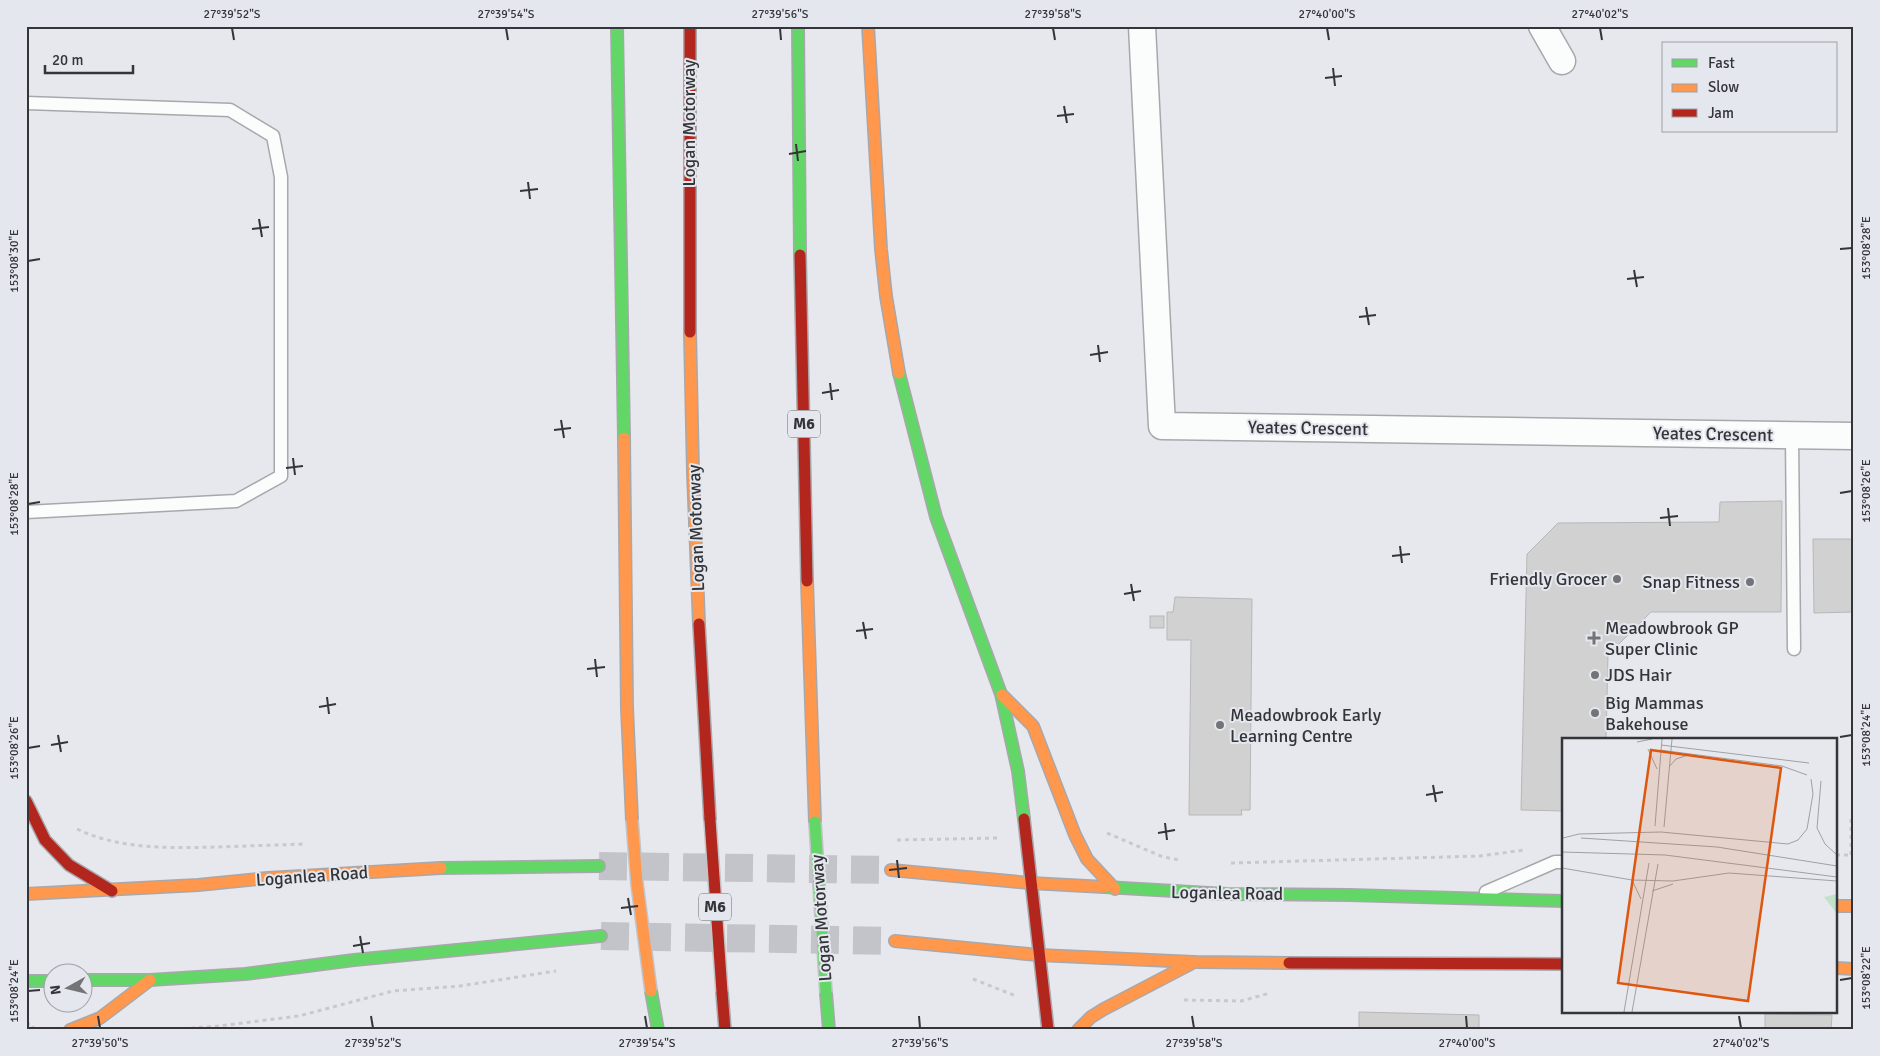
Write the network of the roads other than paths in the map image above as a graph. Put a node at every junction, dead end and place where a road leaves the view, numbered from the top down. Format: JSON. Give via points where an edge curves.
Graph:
{"nodes":[{"id":1,"x":617,"y":26,"type":"edge"},
{"id":2,"x":690,"y":26,"type":"edge"},
{"id":3,"x":798,"y":26,"type":"edge"},
{"id":4,"x":868,"y":26,"type":"edge"},
{"id":5,"x":1142,"y":26,"type":"edge"},
{"id":6,"x":1542,"y":26,"type":"edge"},
{"id":7,"x":1562,"y":61,"type":"dead end"},
{"id":8,"x":26,"y":103,"type":"edge"},
{"id":9,"x":1792,"y":435,"type":"junction"},
{"id":10,"x":1854,"y":436,"type":"edge"},
{"id":11,"x":26,"y":512,"type":"edge"},
{"id":12,"x":1794,"y":649,"type":"dead end"},
{"id":13,"x":1000,"y":694,"type":"junction"},
{"id":14,"x":26,"y":801,"type":"edge"},
{"id":15,"x":1562,"y":862,"type":"edge"},
{"id":16,"x":599,"y":866,"type":"tunnel mouth"},
{"id":17,"x":891,"y":870,"type":"tunnel mouth"},
{"id":18,"x":1030,"y":883,"type":"junction"},
{"id":19,"x":1115,"y":889,"type":"junction"},
{"id":20,"x":112,"y":890,"type":"junction"},
{"id":21,"x":26,"y":894,"type":"edge"},
{"id":22,"x":1472,"y":898,"type":"junction"},
{"id":23,"x":1562,"y":901,"type":"edge"},
{"id":24,"x":1838,"y":906,"type":"edge"},
{"id":25,"x":1854,"y":906,"type":"edge"},
{"id":26,"x":601,"y":936,"type":"tunnel mouth"},
{"id":27,"x":896,"y":941,"type":"tunnel mouth"},
{"id":28,"x":1038,"y":955,"type":"junction"},
{"id":29,"x":1194,"y":962,"type":"junction"},
{"id":30,"x":1562,"y":964,"type":"edge"},
{"id":31,"x":1838,"y":968,"type":"edge"},
{"id":32,"x":1854,"y":969,"type":"edge"},
{"id":33,"x":92,"y":980,"type":"edge"},
{"id":34,"x":150,"y":980,"type":"junction"},
{"id":35,"x":26,"y":981,"type":"edge"},
{"id":36,"x":42,"y":981,"type":"edge"},
{"id":37,"x":70,"y":1030,"type":"edge"},
{"id":38,"x":658,"y":1030,"type":"edge"},
{"id":39,"x":725,"y":1030,"type":"edge"},
{"id":40,"x":829,"y":1030,"type":"edge"},
{"id":41,"x":1048,"y":1030,"type":"edge"},
{"id":42,"x":1078,"y":1030,"type":"edge"}],
"edges":[{"from":1,"to":38,"type":"main road","bridge":true,"via":[[627,754],[638,892]]},
{"from":2,"to":39,"type":"main road","name":"Logan Motorway","number":"M6","bridge":true,"via":[[691,421],[710,820]]},
{"from":3,"to":40,"type":"main road","name":"Logan Motorway","number":"M6","bridge":true,"via":[[806,537],[815,822]]},
{"from":4,"to":13,"type":"main road","via":[[881,249],[901,386],[936,517]]},
{"from":5,"to":9,"type":"street","name":"Yeates Crescent","via":[[1162,426]]},
{"from":6,"to":7,"type":"street"},
{"from":8,"to":11,"type":"lane","via":[[230,110],[273,136],[281,178],[282,327],[282,476],[236,501]]},
{"from":9,"to":10,"type":"street","name":"Yeates Crescent"},
{"from":9,"to":12,"type":"lane"},
{"from":13,"to":18,"type":"main road","via":[[1018,771]]},
{"from":13,"to":19,"type":"main road","via":[[1033,726],[1075,836],[1087,859]]},
{"from":14,"to":20,"type":"main road","via":[[45,840],[69,865]]},
{"from":15,"to":22,"type":"lane","via":[[1554,862]]},
{"from":16,"to":20,"type":"main road","name":"Loganlea Road","via":[[390,870]]},
{"from":17,"to":18,"type":"main road","name":"Loganlea Road"},
{"from":18,"to":19,"type":"main road","name":"Loganlea Road"},
{"from":18,"to":28,"type":"main road"},
{"from":19,"to":22,"type":"main road","name":"Loganlea Road"},
{"from":20,"to":21,"type":"main road","name":"Loganlea Road"},
{"from":22,"to":23,"type":"main road","name":"Loganlea Road"},
{"from":24,"to":25,"type":"main road"},
{"from":26,"to":34,"type":"main road","via":[[245,974]]},
{"from":27,"to":28,"type":"main road"},
{"from":28,"to":29,"type":"main road"},
{"from":28,"to":41,"type":"main road"},
{"from":29,"to":30,"type":"main road"},
{"from":29,"to":42,"type":"main road","via":[[1104,1009]]},
{"from":31,"to":32,"type":"main road"},
{"from":33,"to":34,"type":"main road"},
{"from":34,"to":37,"type":"main road","via":[[100,1018]]},
{"from":35,"to":36,"type":"main road"}]}
